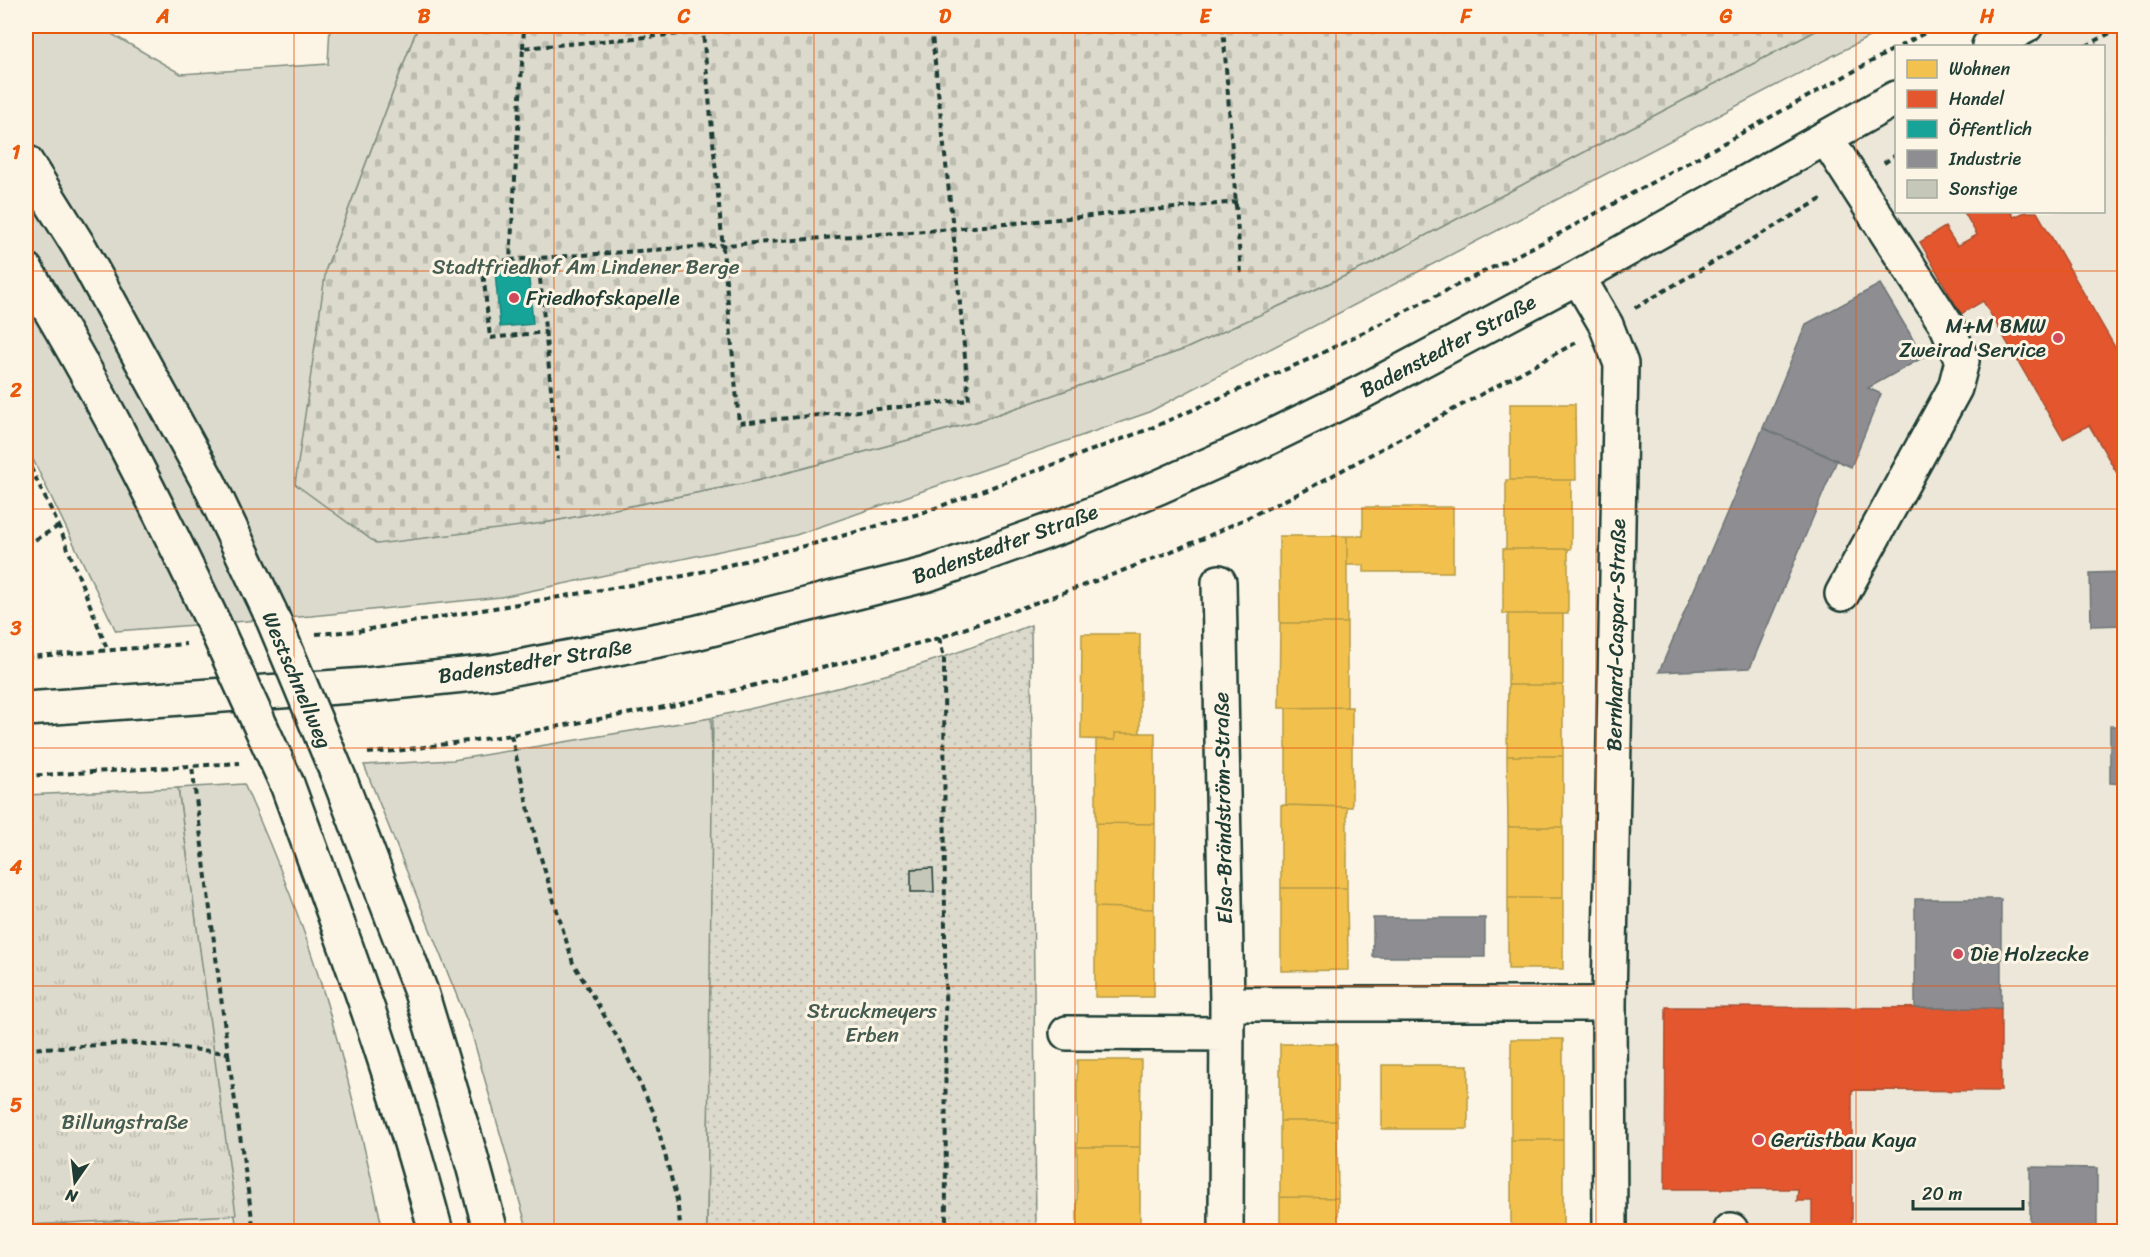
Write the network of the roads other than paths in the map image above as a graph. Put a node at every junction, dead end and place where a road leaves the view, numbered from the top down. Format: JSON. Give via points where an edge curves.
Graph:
{"nodes":[{"id":1,"x":2026,"y":26,"type":"edge"},
{"id":2,"x":1991,"y":45,"type":"edge"},
{"id":3,"x":1895,"y":99,"type":"edge"},
{"id":4,"x":1826,"y":138,"type":"junction"},
{"id":5,"x":26,"y":162,"type":"edge"},
{"id":6,"x":26,"y":270,"type":"edge"},
{"id":7,"x":1578,"y":277,"type":"junction"},
{"id":8,"x":1219,"y":582,"type":"dead end"},
{"id":9,"x":1842,"y":594,"type":"dead end"},
{"id":10,"x":26,"y":709,"type":"edge"},
{"id":11,"x":1609,"y":1004,"type":"junction"},
{"id":12,"x":1227,"y":1019,"type":"junction"},
{"id":13,"x":1067,"y":1033,"type":"dead end"},
{"id":14,"x":436,"y":1232,"type":"edge"},
{"id":15,"x":491,"y":1232,"type":"edge"},
{"id":16,"x":1226,"y":1232,"type":"edge"},
{"id":17,"x":1610,"y":1232,"type":"edge"}],
"edges":[{"from":1,"to":2,"type":"main road"},
{"from":3,"to":4,"type":"main road","name":"Badenstedter Straße"},
{"from":4,"to":7,"type":"main road","name":"Badenstedter Straße"},
{"from":4,"to":9,"type":"main road","via":[[1947,326],[1962,361],[1955,388]]},
{"from":5,"to":15,"type":"main road","name":"Westschnellweg","bridge":true,"via":[[80,248],[173,416],[270,612],[340,780],[421,992]]},
{"from":6,"to":14,"type":"main road","bridge":true,"via":[[160,511],[202,633],[287,784],[368,1006],[420,1168]]},
{"from":7,"to":10,"type":"main road","name":"Badenstedter Straße","via":[[1262,441],[1068,524],[928,574],[695,633],[493,672]]},
{"from":7,"to":11,"type":"main road","name":"Bernhard-Caspar-Straße","via":[[1606,325],[1621,364]]},
{"from":8,"to":12,"type":"main road","name":"Elsa-Brändström-Straße"},
{"from":11,"to":12,"type":"main road"},
{"from":11,"to":17,"type":"main road","name":"Bernhard-Caspar-Straße"},
{"from":12,"to":13,"type":"main road"},
{"from":12,"to":16,"type":"main road","name":"Elsa-Brändström-Straße"}]}
